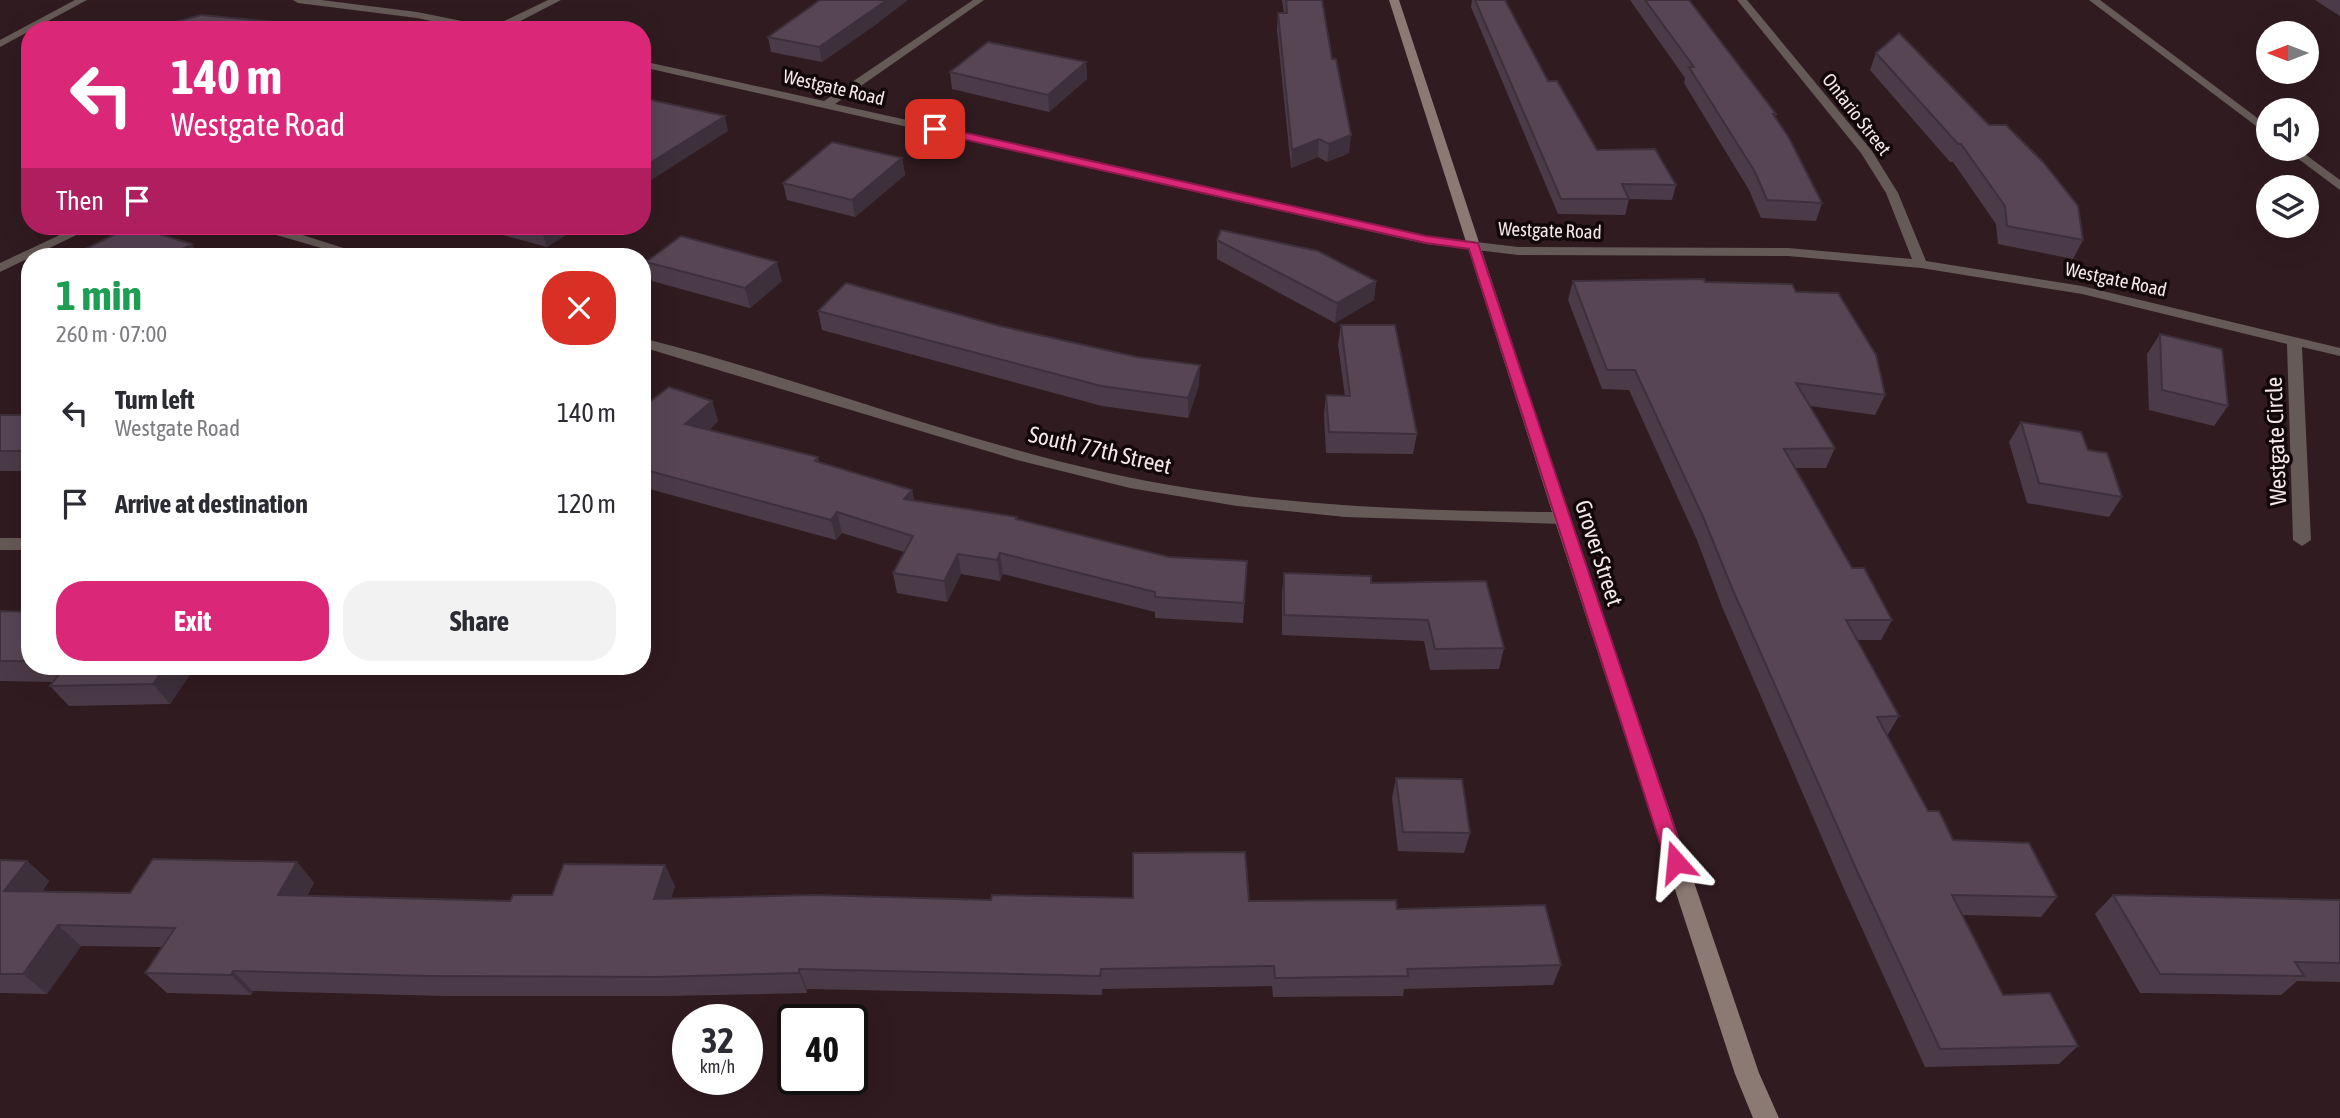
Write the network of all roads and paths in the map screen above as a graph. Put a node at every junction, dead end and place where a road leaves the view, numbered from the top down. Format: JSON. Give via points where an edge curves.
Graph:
{"nodes":[{"id":1,"x":82,"y":0,"type":"edge"},
{"id":2,"x":298,"y":0,"type":"edge"},
{"id":3,"x":308,"y":0,"type":"edge"},
{"id":4,"x":556,"y":0,"type":"edge"},
{"id":5,"x":979,"y":0,"type":"edge"},
{"id":6,"x":1394,"y":0,"type":"edge"},
{"id":7,"x":1742,"y":0,"type":"edge"},
{"id":8,"x":2094,"y":0,"type":"edge"},
{"id":9,"x":43,"y":21,"type":"edge"},
{"id":10,"x":447,"y":21,"type":"edge"},
{"id":11,"x":511,"y":21,"type":"edge"},
{"id":12,"x":21,"y":33,"type":"edge"},
{"id":13,"x":0,"y":44,"type":"edge"},
{"id":14,"x":651,"y":66,"type":"edge"},
{"id":15,"x":826,"y":105,"type":"junction"},
{"id":16,"x":2256,"y":123,"type":"edge"},
{"id":17,"x":2307,"y":161,"type":"edge"},
{"id":18,"x":2340,"y":186,"type":"edge"},
{"id":19,"x":70,"y":235,"type":"edge"},
{"id":20,"x":291,"y":235,"type":"edge"},
{"id":21,"x":1474,"y":246,"type":"junction"},
{"id":22,"x":42,"y":248,"type":"edge"},
{"id":23,"x":335,"y":248,"type":"edge"},
{"id":24,"x":21,"y":258,"type":"edge"},
{"id":25,"x":1921,"y":264,"type":"junction"},
{"id":26,"x":0,"y":268,"type":"edge"},
{"id":27,"x":2294,"y":341,"type":"junction"},
{"id":28,"x":651,"y":345,"type":"edge"},
{"id":29,"x":2340,"y":352,"type":"edge"},
{"id":30,"x":1562,"y":518,"type":"junction"},
{"id":31,"x":2302,"y":540,"type":"dead end"},
{"id":32,"x":0,"y":544,"type":"edge"},
{"id":33,"x":21,"y":544,"type":"edge"},
{"id":34,"x":1766,"y":1118,"type":"edge"}],
"edges":[{"from":1,"to":9,"type":"street"},
{"from":2,"to":3,"type":"street"},
{"from":3,"to":10,"type":"street"},
{"from":4,"to":11,"type":"street"},
{"from":5,"to":15,"type":"street"},
{"from":6,"to":21,"type":"street","name":"Grover Street"},
{"from":7,"to":25,"type":"street","name":"Ontario Street","via":[[1866,151],[1892,193]]},
{"from":8,"to":16,"type":"street"},
{"from":12,"to":13,"type":"street"},
{"from":14,"to":15,"type":"street","name":"Westgate Road"},
{"from":15,"to":21,"type":"street","name":"Westgate Road","via":[[1426,240]]},
{"from":17,"to":18,"type":"street"},
{"from":19,"to":22,"type":"street"},
{"from":20,"to":23,"type":"street"},
{"from":21,"to":25,"type":"street","name":"Westgate Road","via":[[1518,251],[1788,252]]},
{"from":21,"to":30,"type":"street","name":"Grover Street"},
{"from":24,"to":26,"type":"street"},
{"from":25,"to":27,"type":"street","name":"Westgate Road","via":[[2082,290]]},
{"from":27,"to":29,"type":"street","name":"Westgate Road"},
{"from":27,"to":31,"type":"street","name":"Westgate Circle"},
{"from":28,"to":30,"type":"street","name":"South 77th Street","via":[[1034,460],[1129,483],[1335,511]]},
{"from":30,"to":34,"type":"street","name":"Grover Street","via":[[1747,1074]]},
{"from":32,"to":33,"type":"street"}]}
